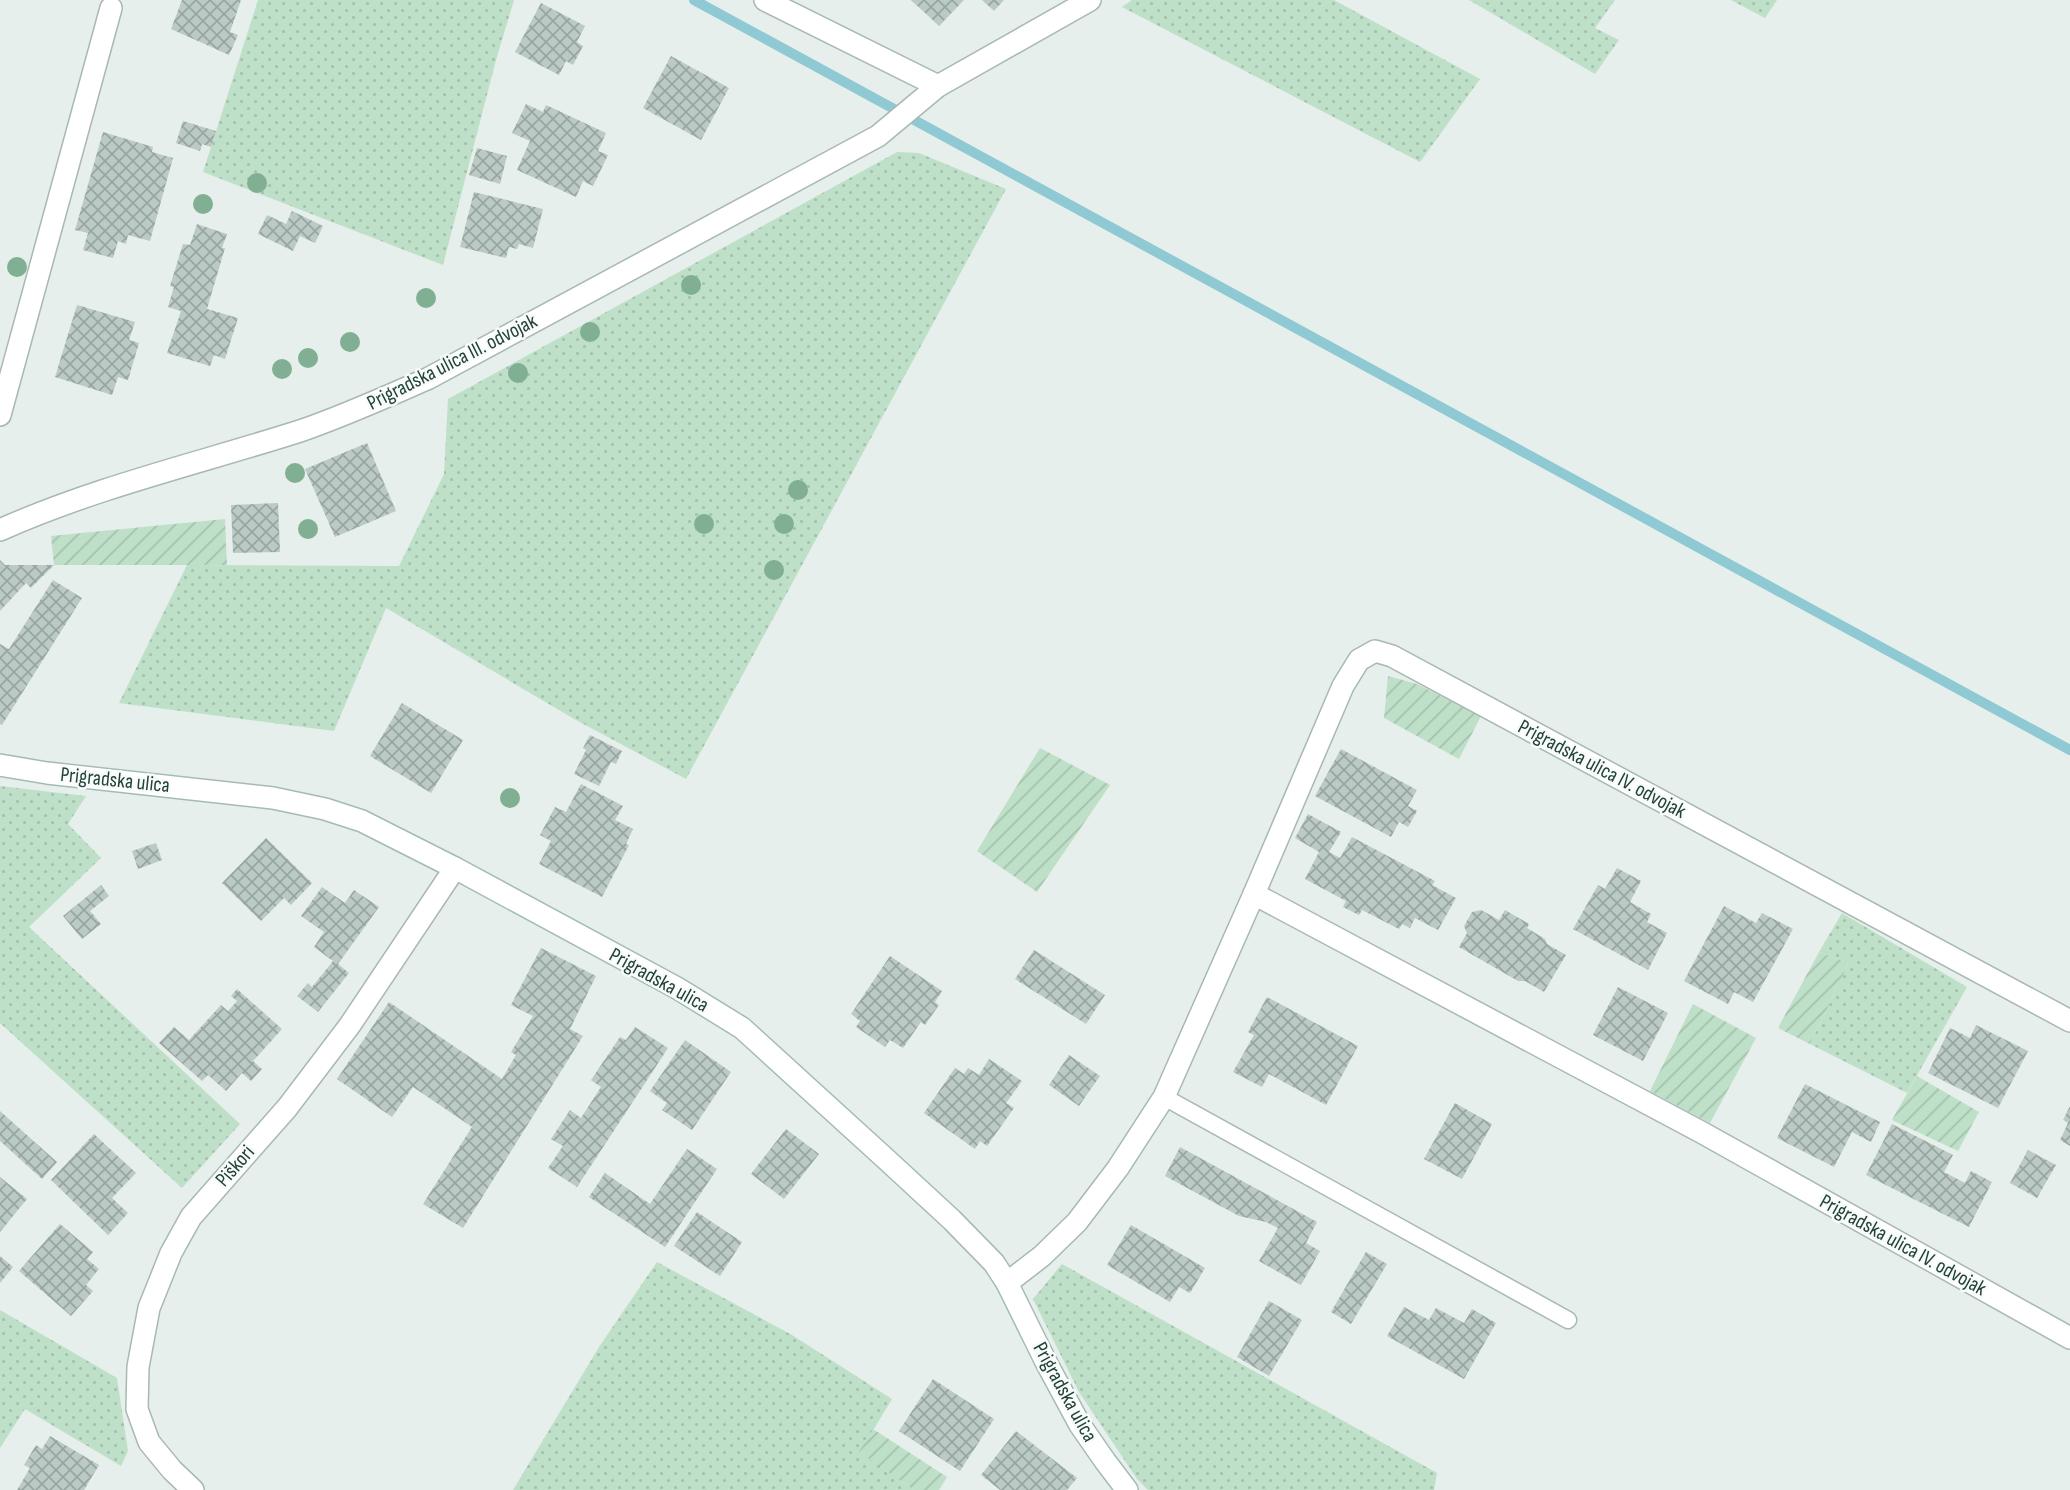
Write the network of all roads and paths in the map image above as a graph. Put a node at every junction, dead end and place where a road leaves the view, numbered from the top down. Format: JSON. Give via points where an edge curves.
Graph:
{"nodes":[{"id":1,"x":765,"y":0,"type":"edge"},
{"id":2,"x":1090,"y":0,"type":"edge"},
{"id":3,"x":111,"y":8,"type":"dead end"},
{"id":4,"x":938,"y":86,"type":"junction"},
{"id":5,"x":0,"y":415,"type":"edge"},
{"id":6,"x":0,"y":530,"type":"edge"},
{"id":7,"x":0,"y":765,"type":"edge"},
{"id":8,"x":455,"y":868,"type":"junction"},
{"id":9,"x":1254,"y":894,"type":"junction"},
{"id":10,"x":2070,"y":1021,"type":"edge"},
{"id":11,"x":1164,"y":1097,"type":"junction"},
{"id":12,"x":1007,"y":1283,"type":"junction"},
{"id":13,"x":1568,"y":1320,"type":"dead end"},
{"id":14,"x":2070,"y":1338,"type":"edge"},
{"id":15,"x":193,"y":1490,"type":"edge"},
{"id":16,"x":1127,"y":1490,"type":"edge"}],
"edges":[{"from":1,"to":4,"type":"street"},
{"from":2,"to":4,"type":"street","name":"Prigradska ulica III. odvojak"},
{"from":3,"to":5,"type":"street"},
{"from":4,"to":6,"type":"street","name":"Prigradska ulica III. odvojak","via":[[878,136],[429,378],[313,426],[90,495]]},
{"from":7,"to":8,"type":"street","name":"Prigradska ulica","via":[[273,798],[325,809],[362,821]]},
{"from":8,"to":12,"type":"street","name":"Prigradska ulica","via":[[677,988],[741,1028],[961,1228]]},
{"from":8,"to":15,"type":"street","name":"Piškori","via":[[351,1025],[287,1108],[191,1217],[171,1253],[149,1308],[138,1367],[137,1409],[149,1442]]},
{"from":9,"to":10,"type":"street","name":"Prigradska ulica IV. odvojak","via":[[1343,686],[1359,660],[1375,651],[1392,656]]},
{"from":9,"to":11,"type":"street","name":"Prigradska ulica IV. odvojak"},
{"from":9,"to":14,"type":"street","name":"Prigradska ulica IV. odvojak","via":[[1701,1132]]},
{"from":11,"to":12,"type":"street","name":"Prigradska ulica IV. odvojak","via":[[1077,1222]]},
{"from":11,"to":13,"type":"lane"},
{"from":12,"to":16,"type":"street","name":"Prigradska ulica","via":[[1080,1424]]}]}
